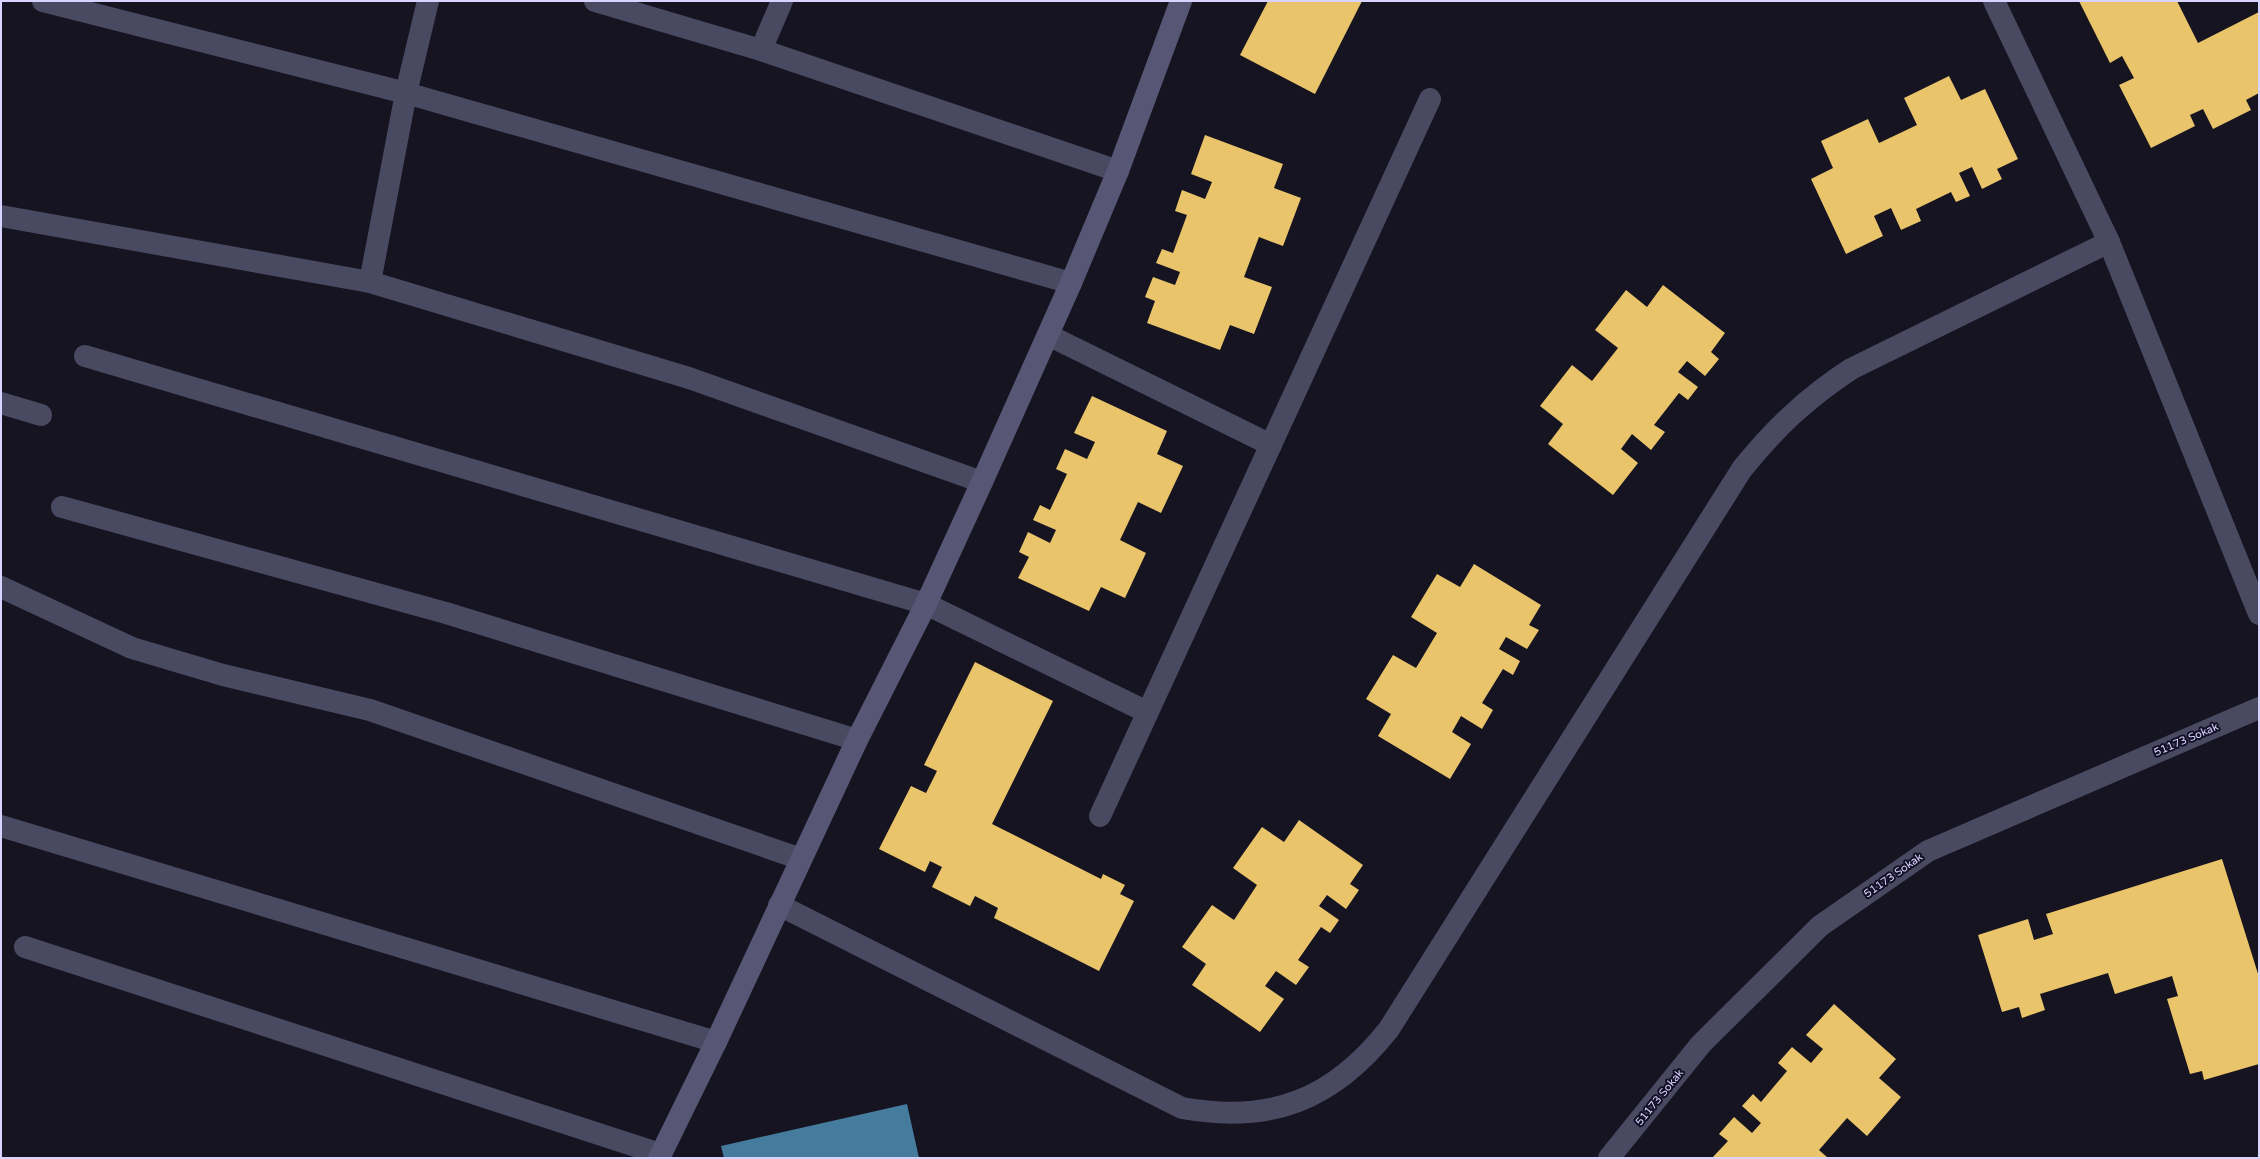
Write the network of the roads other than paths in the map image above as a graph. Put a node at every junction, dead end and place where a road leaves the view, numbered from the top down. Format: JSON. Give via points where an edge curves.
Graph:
{"nodes":[{"id":1,"x":43,"y":1,"type":"edge"},
{"id":2,"x":428,"y":1,"type":"edge"},
{"id":3,"x":595,"y":1,"type":"edge"},
{"id":4,"x":782,"y":1,"type":"edge"},
{"id":5,"x":1181,"y":1,"type":"edge"},
{"id":6,"x":1994,"y":1,"type":"edge"},
{"id":7,"x":761,"y":50,"type":"junction"},
{"id":8,"x":406,"y":93,"type":"junction"},
{"id":9,"x":1430,"y":99,"type":"dead end"},
{"id":10,"x":1118,"y":170,"type":"junction"},
{"id":11,"x":1,"y":216,"type":"edge"},
{"id":12,"x":2109,"y":242,"type":"junction"},
{"id":13,"x":370,"y":282,"type":"junction"},
{"id":14,"x":1071,"y":283,"type":"junction"},
{"id":15,"x":1048,"y":335,"type":"junction"},
{"id":16,"x":85,"y":356,"type":"dead end"},
{"id":17,"x":1,"y":403,"type":"edge"},
{"id":18,"x":41,"y":415,"type":"dead end"},
{"id":19,"x":1271,"y":445,"type":"junction"},
{"id":20,"x":982,"y":482,"type":"junction"},
{"id":21,"x":62,"y":507,"type":"dead end"},
{"id":22,"x":1,"y":586,"type":"edge"},
{"id":23,"x":926,"y":604,"type":"junction"},
{"id":24,"x":2259,"y":614,"type":"edge"},
{"id":25,"x":2259,"y":708,"type":"edge"},
{"id":26,"x":1147,"y":712,"type":"junction"},
{"id":27,"x":857,"y":740,"type":"junction"},
{"id":28,"x":1100,"y":816,"type":"dead end"},
{"id":29,"x":1,"y":826,"type":"edge"},
{"id":30,"x":801,"y":859,"type":"junction"},
{"id":31,"x":779,"y":905,"type":"junction"},
{"id":32,"x":25,"y":947,"type":"dead end"},
{"id":33,"x":716,"y":1042,"type":"junction"},
{"id":34,"x":660,"y":1156,"type":"edge"},
{"id":35,"x":1609,"y":1158,"type":"edge"}],
"edges":[{"from":1,"to":8,"type":"street"},
{"from":2,"to":8,"type":"street"},
{"from":3,"to":7,"type":"street"},
{"from":4,"to":7,"type":"street"},
{"from":5,"to":10,"type":"main road"},
{"from":6,"to":12,"type":"street"},
{"from":7,"to":10,"type":"street"},
{"from":8,"to":13,"type":"street"},
{"from":8,"to":14,"type":"street"},
{"from":9,"to":19,"type":"street"},
{"from":10,"to":14,"type":"main road"},
{"from":11,"to":13,"type":"street"},
{"from":12,"to":24,"type":"street"},
{"from":12,"to":31,"type":"street","via":[[1851,369],[1791,414],[1766,440],[1738,476],[1389,1029],[1355,1067],[1336,1082],[1314,1094],[1289,1105],[1236,1114],[1182,1108]]},
{"from":13,"to":20,"type":"street","via":[[689,378]]},
{"from":14,"to":15,"type":"main road"},
{"from":15,"to":19,"type":"street"},
{"from":15,"to":20,"type":"main road"},
{"from":16,"to":23,"type":"street"},
{"from":17,"to":18,"type":"street"},
{"from":19,"to":26,"type":"street"},
{"from":20,"to":23,"type":"main road"},
{"from":21,"to":27,"type":"street","via":[[446,613]]},
{"from":22,"to":30,"type":"street","via":[[132,648],[223,675],[370,710]]},
{"from":23,"to":26,"type":"street"},
{"from":23,"to":27,"type":"main road"},
{"from":25,"to":35,"type":"street","name":"51173 Sokak","via":[[1928,851],[1820,926],[1701,1044]]},
{"from":26,"to":28,"type":"street"},
{"from":27,"to":30,"type":"main road"},
{"from":29,"to":33,"type":"street"},
{"from":30,"to":31,"type":"main road"},
{"from":31,"to":33,"type":"main road"},
{"from":32,"to":34,"type":"street"},
{"from":33,"to":34,"type":"main road"}]}
